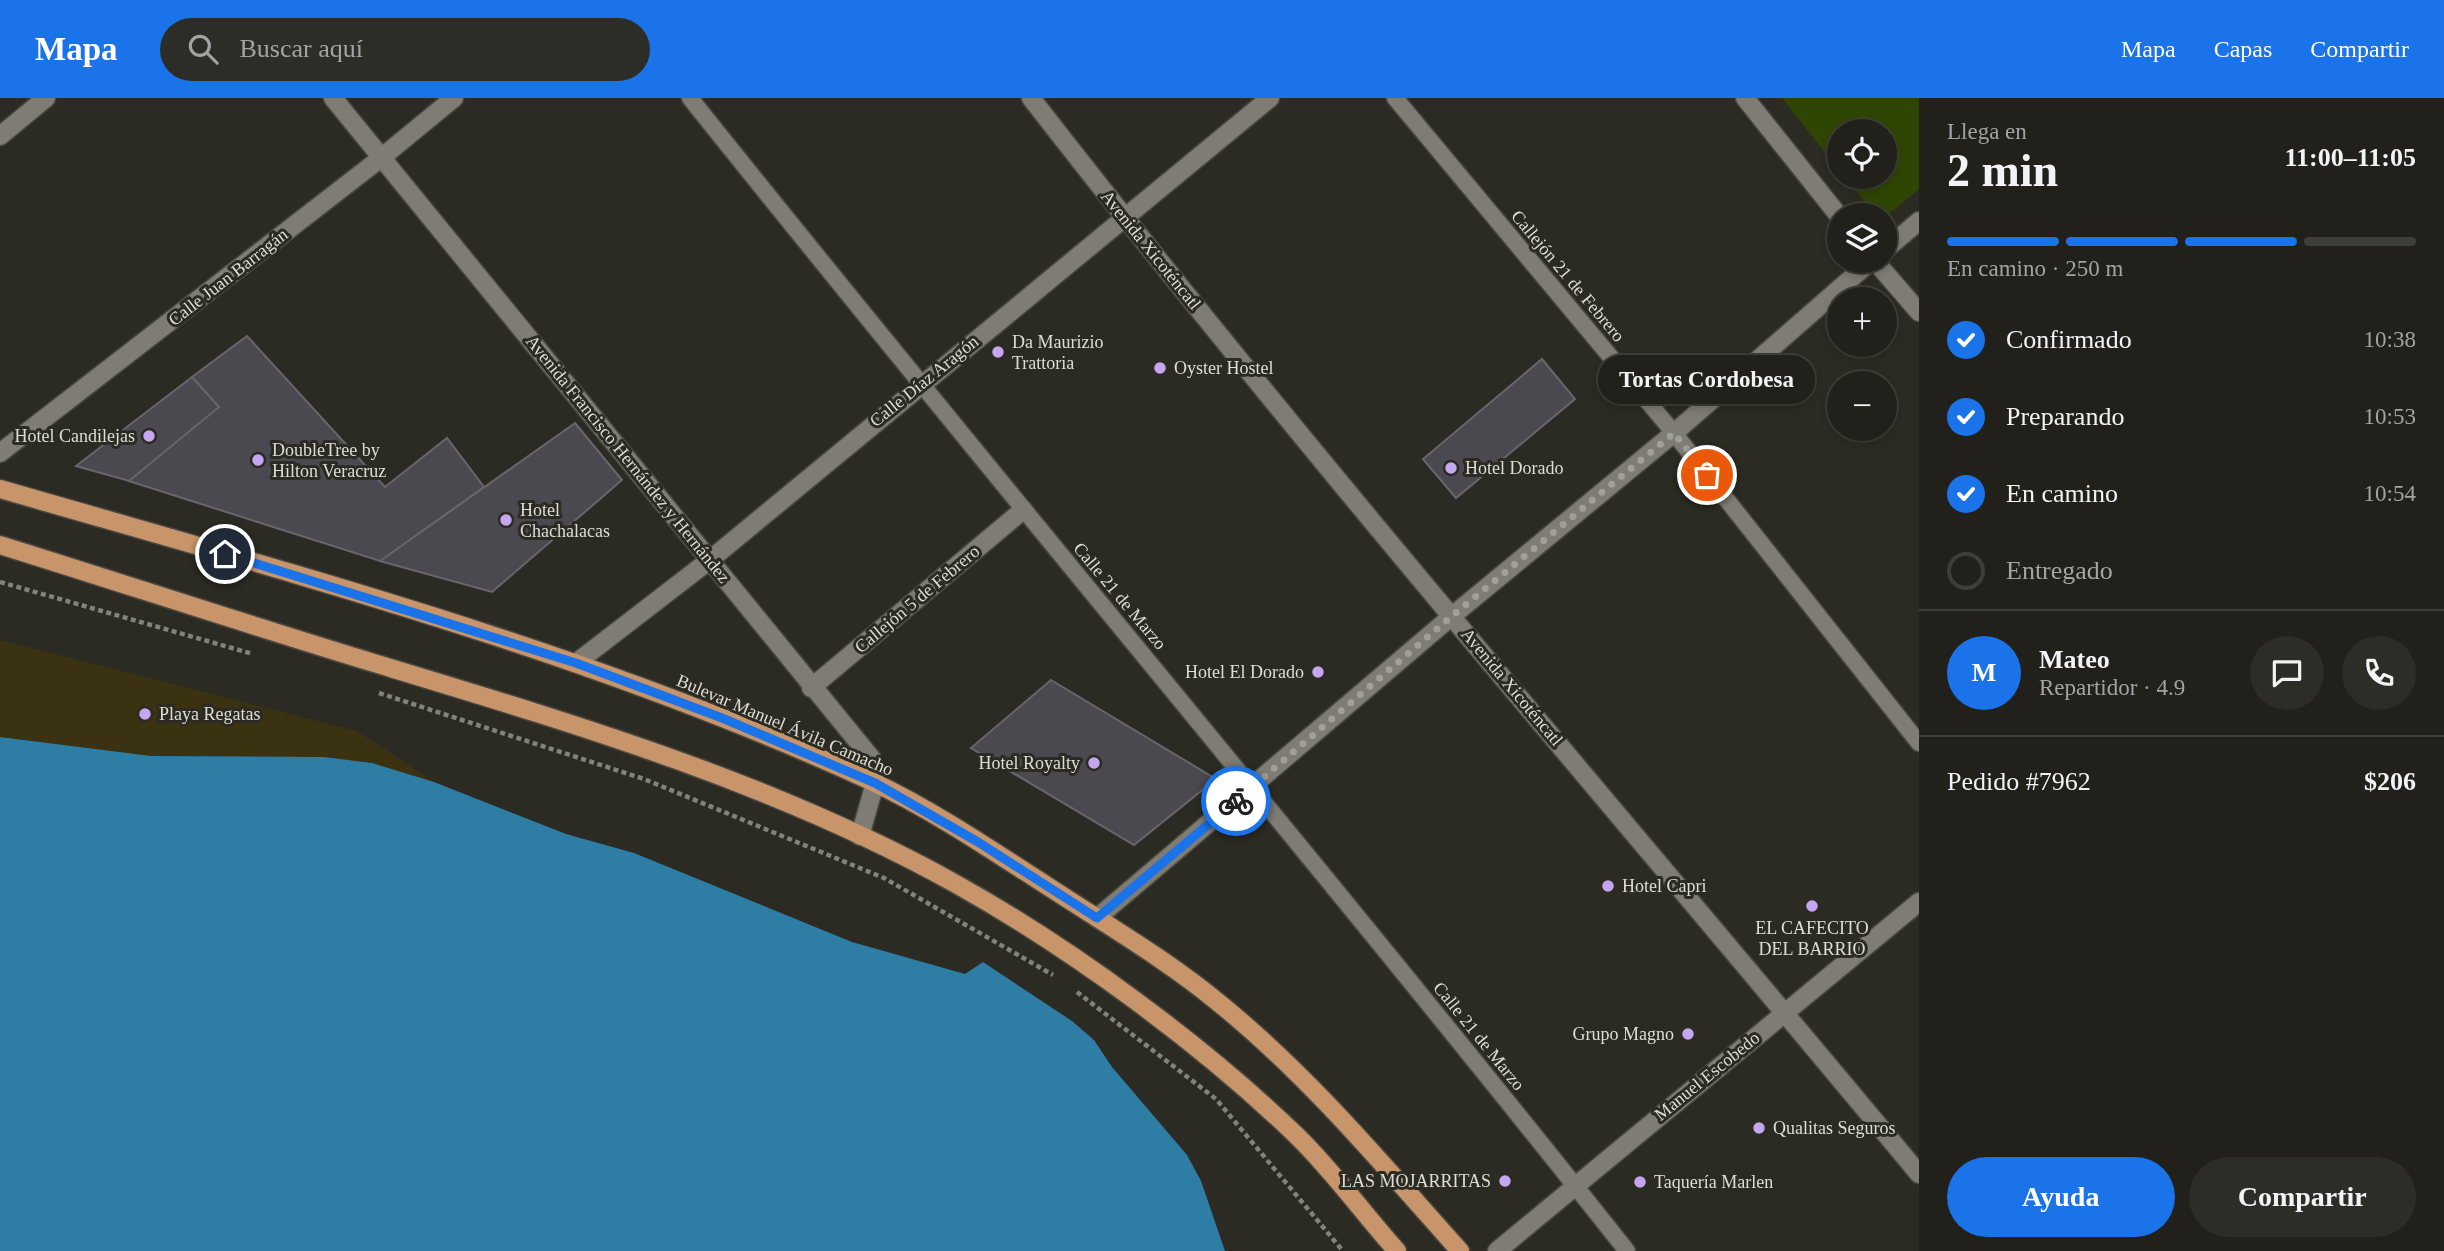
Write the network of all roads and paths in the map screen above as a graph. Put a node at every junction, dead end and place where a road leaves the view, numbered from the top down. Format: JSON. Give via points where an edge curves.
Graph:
{"nodes":[{"id":1,"x":46,"y":98,"type":"edge"},
{"id":2,"x":333,"y":98,"type":"edge"},
{"id":3,"x":454,"y":98,"type":"edge"},
{"id":4,"x":690,"y":98,"type":"edge"},
{"id":5,"x":1031,"y":98,"type":"edge"},
{"id":6,"x":1270,"y":98,"type":"edge"},
{"id":7,"x":1395,"y":98,"type":"edge"},
{"id":8,"x":1745,"y":98,"type":"edge"},
{"id":9,"x":0,"y":136,"type":"edge"},
{"id":10,"x":381,"y":158,"type":"junction"},
{"id":11,"x":1829,"y":203,"type":"edge"},
{"id":12,"x":1125,"y":218,"type":"junction"},
{"id":13,"x":1919,"y":221,"type":"edge"},
{"id":14,"x":1897,"y":240,"type":"edge"},
{"id":15,"x":1859,"y":273,"type":"edge"},
{"id":16,"x":1884,"y":273,"type":"edge"},
{"id":17,"x":1919,"y":313,"type":"edge"},
{"id":18,"x":919,"y":384,"type":"junction"},
{"id":19,"x":1674,"y":433,"type":"junction"},
{"id":20,"x":0,"y":453,"type":"edge"},
{"id":21,"x":0,"y":489,"type":"edge"},
{"id":22,"x":1023,"y":510,"type":"junction"},
{"id":23,"x":0,"y":545,"type":"edge"},
{"id":24,"x":711,"y":559,"type":"junction"},
{"id":25,"x":0,"y":582,"type":"edge"},
{"id":26,"x":1452,"y":616,"type":"junction"},
{"id":27,"x":255,"y":654,"type":"dead end"},
{"id":28,"x":576,"y":663,"type":"junction"},
{"id":29,"x":811,"y":688,"type":"junction"},
{"id":30,"x":373,"y":691,"type":"dead end"},
{"id":31,"x":1919,"y":743,"type":"edge"},
{"id":32,"x":875,"y":783,"type":"junction"},
{"id":33,"x":1254,"y":787,"type":"junction"},
{"id":34,"x":860,"y":836,"type":"junction"},
{"id":35,"x":1919,"y":902,"type":"edge"},
{"id":36,"x":1097,"y":918,"type":"junction"},
{"id":37,"x":1063,"y":981,"type":"dead end"},
{"id":38,"x":1074,"y":989,"type":"dead end"},
{"id":39,"x":1785,"y":1012,"type":"junction"},
{"id":40,"x":1919,"y":1174,"type":"edge"},
{"id":41,"x":1574,"y":1184,"type":"junction"},
{"id":42,"x":1343,"y":1251,"type":"edge"},
{"id":43,"x":1396,"y":1251,"type":"edge"},
{"id":44,"x":1460,"y":1251,"type":"edge"},
{"id":45,"x":1497,"y":1251,"type":"edge"},
{"id":46,"x":1627,"y":1251,"type":"edge"}],
"edges":[{"from":1,"to":9,"type":"street"},
{"from":2,"to":10,"type":"street","name":"Avenida Francisco Hernández y Hernández"},
{"from":3,"to":10,"type":"street","name":"Calle Juan Barragán"},
{"from":4,"to":18,"type":"lane","name":"Calle 21 de Marzo"},
{"from":5,"to":12,"type":"street","name":"Avenida Xicoténcatl"},
{"from":6,"to":12,"type":"street","name":"Calle Díaz Aragón"},
{"from":7,"to":19,"type":"lane","name":"Callejón 21 de Febrero"},
{"from":8,"to":11,"type":"street"},
{"from":10,"to":20,"type":"street","name":"Calle Juan Barragán"},
{"from":10,"to":24,"type":"street","name":"Avenida Francisco Hernández y Hernández"},
{"from":12,"to":18,"type":"street","name":"Calle Díaz Aragón"},
{"from":12,"to":26,"type":"street","name":"Avenida Xicoténcatl"},
{"from":13,"to":14,"type":"street"},
{"from":15,"to":19,"type":"street"},
{"from":16,"to":17,"type":"street"},
{"from":18,"to":22,"type":"lane","name":"Calle 21 de Marzo"},
{"from":18,"to":24,"type":"street","name":"Calle Díaz Aragón"},
{"from":19,"to":26,"type":"street"},
{"from":19,"to":31,"type":"lane","name":"Callejón 21 de Febrero"},
{"from":21,"to":28,"type":"main road","name":"Bulevar Manuel Ávila Camacho","via":[[325,583]]},
{"from":22,"to":29,"type":"street","name":"Callejón 5 de Febrero"},
{"from":22,"to":33,"type":"lane","name":"Calle 21 de Marzo"},
{"from":23,"to":34,"type":"main road","via":[[546,715],[712,773]]},
{"from":24,"to":28,"type":"street","name":"Calle Díaz Aragón"},
{"from":24,"to":29,"type":"street","name":"Avenida Francisco Hernández y Hernández"},
{"from":25,"to":27,"type":"path"},
{"from":26,"to":33,"type":"street"},
{"from":26,"to":39,"type":"street","name":"Avenida Xicoténcatl"},
{"from":28,"to":32,"type":"main road","name":"Bulevar Manuel Ávila Camacho"},
{"from":29,"to":32,"type":"street","name":"Avenida Francisco Hernández y Hernández","via":[[872,759]]},
{"from":30,"to":37,"type":"path","via":[[644,779],[884,877]]},
{"from":32,"to":34,"type":"street"},
{"from":32,"to":36,"type":"main road","name":"Bulevar Manuel Ávila Camacho"},
{"from":33,"to":36,"type":"street"},
{"from":33,"to":41,"type":"lane","name":"Calle 21 de Marzo"},
{"from":34,"to":43,"type":"main road","via":[[976,896],[1186,1040],[1298,1138]]},
{"from":35,"to":39,"type":"street","name":"Manuel Escobedo"},
{"from":36,"to":44,"type":"main road","name":"Bulevar Manuel Ávila Camacho","via":[[1219,1002],[1328,1102]]},
{"from":38,"to":42,"type":"path","via":[[1216,1099]]},
{"from":39,"to":40,"type":"street","name":"Avenida Xicoténcatl"},
{"from":39,"to":41,"type":"street","name":"Manuel Escobedo"},
{"from":41,"to":45,"type":"street","name":"Manuel Escobedo"},
{"from":41,"to":46,"type":"lane","name":"Calle 21 de Marzo"}]}
